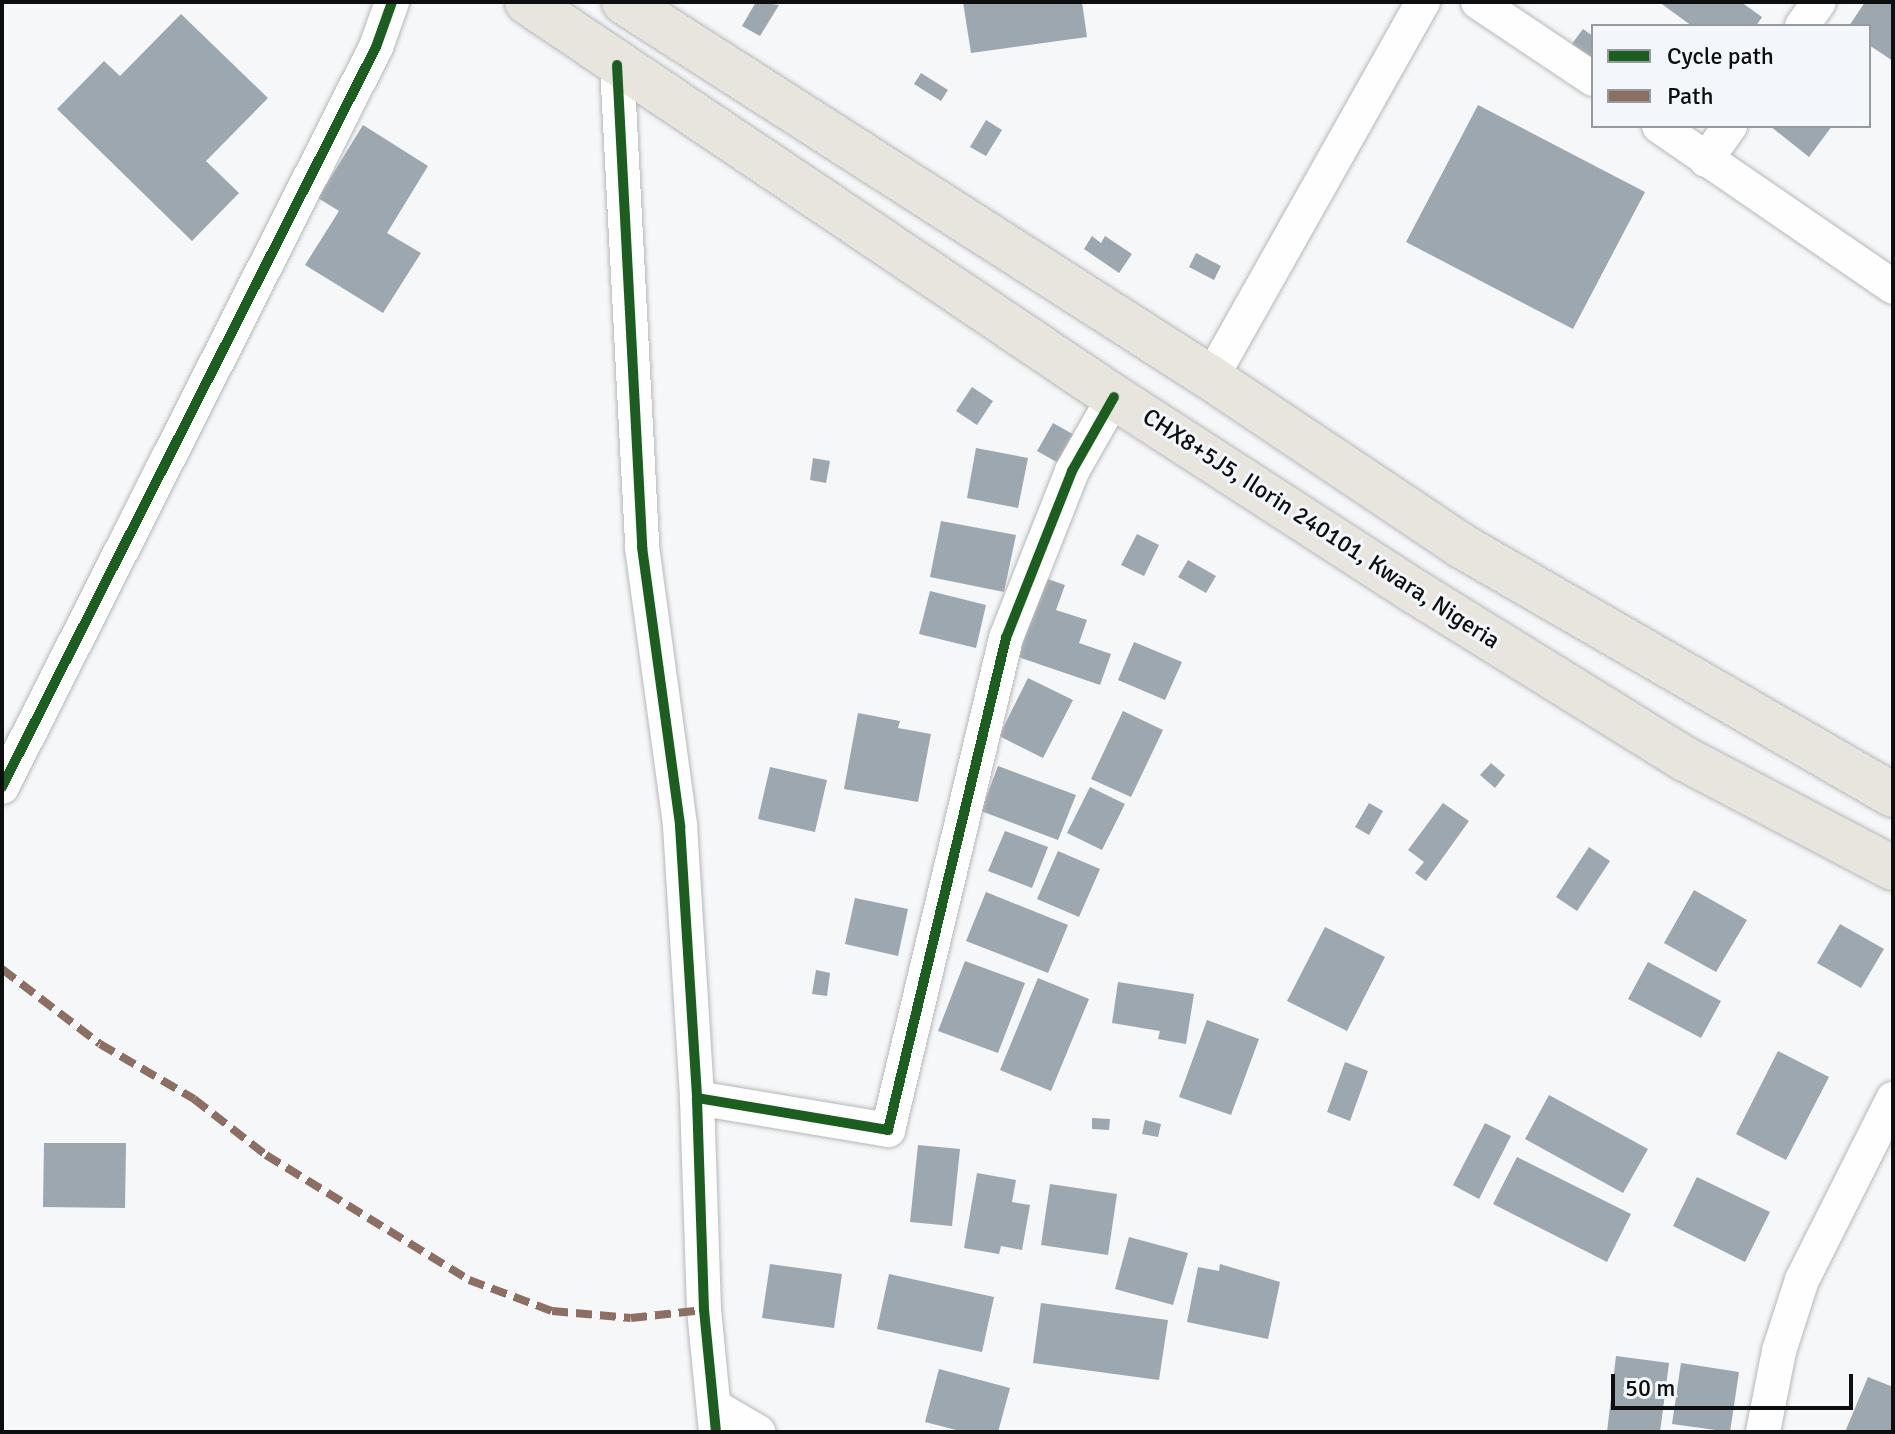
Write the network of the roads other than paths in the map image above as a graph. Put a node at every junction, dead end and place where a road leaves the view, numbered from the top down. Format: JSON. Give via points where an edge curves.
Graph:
{"nodes":[{"id":1,"x":392,"y":2,"type":"edge"},
{"id":2,"x":527,"y":2,"type":"edge"},
{"id":3,"x":624,"y":2,"type":"edge"},
{"id":4,"x":1423,"y":2,"type":"edge"},
{"id":5,"x":1478,"y":2,"type":"edge"},
{"id":6,"x":1819,"y":2,"type":"edge"},
{"id":7,"x":1803,"y":24,"type":"edge"},
{"id":8,"x":617,"y":65,"type":"junction"},
{"id":9,"x":1591,"y":78,"type":"edge"},
{"id":10,"x":1662,"y":128,"type":"edge"},
{"id":11,"x":1729,"y":128,"type":"edge"},
{"id":12,"x":1706,"y":160,"type":"junction"},
{"id":13,"x":1893,"y":287,"type":"edge"},
{"id":14,"x":1211,"y":378,"type":"junction"},
{"id":15,"x":1114,"y":397,"type":"junction"},
{"id":16,"x":2,"y":787,"type":"edge"},
{"id":17,"x":1893,"y":795,"type":"edge"},
{"id":18,"x":1893,"y":868,"type":"edge"},
{"id":19,"x":697,"y":1098,"type":"junction"},
{"id":20,"x":1893,"y":1099,"type":"edge"},
{"id":21,"x":716,"y":1420,"type":"edge"},
{"id":22,"x":758,"y":1432,"type":"edge"},
{"id":23,"x":1763,"y":1432,"type":"edge"}],
"edges":[{"from":1,"to":16,"type":"street","via":[[376,47]]},
{"from":2,"to":8,"type":"main road","name":"CHX8+5J5, Ilorin 240101, Kwara, Nigeria"},
{"from":3,"to":14,"type":"main road"},
{"from":4,"to":14,"type":"street"},
{"from":5,"to":9,"type":"street"},
{"from":6,"to":7,"type":"street"},
{"from":8,"to":15,"type":"main road","name":"CHX8+5J5, Ilorin 240101, Kwara, Nigeria"},
{"from":8,"to":19,"type":"street","via":[[642,547],[680,826]]},
{"from":10,"to":12,"type":"street"},
{"from":11,"to":12,"type":"street"},
{"from":12,"to":13,"type":"street"},
{"from":14,"to":17,"type":"main road","via":[[1460,545]]},
{"from":15,"to":18,"type":"main road","name":"CHX8+5J5, Ilorin 240101, Kwara, Nigeria","via":[[1685,759]]},
{"from":15,"to":19,"type":"street","via":[[1072,471],[1006,638],[888,1130]]},
{"from":19,"to":21,"type":"street","via":[[704,1310]]},
{"from":20,"to":23,"type":"street","via":[[1802,1280],[1779,1351]]},
{"from":21,"to":22,"type":"street"}]}
